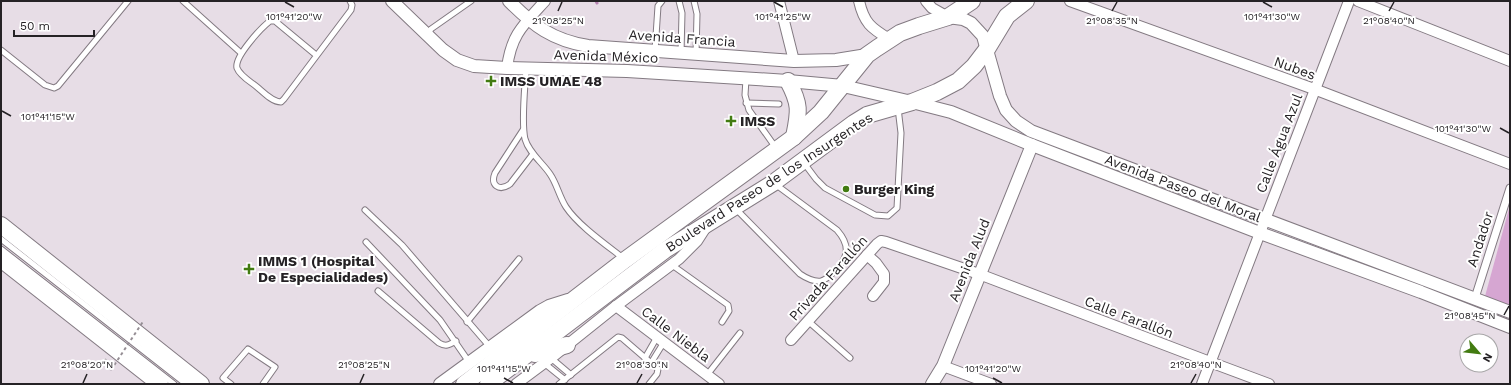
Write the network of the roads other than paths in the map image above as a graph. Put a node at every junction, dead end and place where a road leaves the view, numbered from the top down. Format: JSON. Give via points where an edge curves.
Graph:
{"nodes":[{"id":1,"x":128,"y":1,"type":"edge"},
{"id":2,"x":183,"y":1,"type":"edge"},
{"id":3,"x":350,"y":1,"type":"edge"},
{"id":4,"x":392,"y":1,"type":"edge"},
{"id":5,"x":471,"y":1,"type":"edge"},
{"id":6,"x":508,"y":1,"type":"edge"},
{"id":7,"x":545,"y":1,"type":"edge"},
{"id":8,"x":662,"y":1,"type":"edge"},
{"id":9,"x":679,"y":1,"type":"edge"},
{"id":10,"x":694,"y":1,"type":"edge"},
{"id":11,"x":779,"y":1,"type":"edge"},
{"id":12,"x":859,"y":1,"type":"edge"},
{"id":13,"x":926,"y":1,"type":"edge"},
{"id":14,"x":972,"y":1,"type":"edge"},
{"id":15,"x":1026,"y":1,"type":"edge"},
{"id":16,"x":1070,"y":1,"type":"edge"},
{"id":17,"x":1349,"y":1,"type":"edge"},
{"id":18,"x":1358,"y":1,"type":"edge"},
{"id":19,"x":948,"y":18,"type":"junction"},
{"id":20,"x":527,"y":20,"type":"junction"},
{"id":21,"x":427,"y":35,"type":"junction"},
{"id":22,"x":889,"y":39,"type":"junction"},
{"id":23,"x":987,"y":49,"type":"junction"},
{"id":24,"x":1,"y":50,"type":"edge"},
{"id":25,"x":655,"y":51,"type":"junction"},
{"id":26,"x":241,"y":53,"type":"junction"},
{"id":27,"x":681,"y":53,"type":"junction"},
{"id":28,"x":696,"y":54,"type":"junction"},
{"id":29,"x":316,"y":55,"type":"junction"},
{"id":30,"x":867,"y":55,"type":"junction"},
{"id":31,"x":794,"y":61,"type":"junction"},
{"id":32,"x":1510,"y":61,"type":"edge"},
{"id":33,"x":507,"y":68,"type":"junction"},
{"id":34,"x":526,"y":69,"type":"junction"},
{"id":35,"x":746,"y":78,"type":"junction"},
{"id":36,"x":788,"y":81,"type":"junction"},
{"id":37,"x":843,"y":86,"type":"junction"},
{"id":38,"x":1314,"y":89,"type":"junction"},
{"id":39,"x":746,"y":103,"type":"junction"},
{"id":40,"x":778,"y":104,"type":"dead end"},
{"id":41,"x":905,"y":104,"type":"junction"},
{"id":42,"x":524,"y":130,"type":"junction"},
{"id":43,"x":794,"y":137,"type":"junction"},
{"id":44,"x":1032,"y":146,"type":"junction"},
{"id":45,"x":778,"y":149,"type":"junction"},
{"id":46,"x":533,"y":154,"type":"junction"},
{"id":47,"x":803,"y":161,"type":"junction"},
{"id":48,"x":1510,"y":164,"type":"edge"},
{"id":49,"x":773,"y":183,"type":"junction"},
{"id":50,"x":1510,"y":188,"type":"edge"},
{"id":51,"x":734,"y":207,"type":"junction"},
{"id":52,"x":365,"y":210,"type":"dead end"},
{"id":53,"x":1265,"y":219,"type":"junction"},
{"id":54,"x":710,"y":222,"type":"junction"},
{"id":55,"x":1,"y":225,"type":"edge"},
{"id":56,"x":1260,"y":233,"type":"junction"},
{"id":57,"x":1,"y":239,"type":"edge"},
{"id":58,"x":366,"y":242,"type":"dead end"},
{"id":59,"x":1,"y":249,"type":"edge"},
{"id":60,"x":867,"y":255,"type":"junction"},
{"id":61,"x":1,"y":259,"type":"edge"},
{"id":62,"x":519,"y":259,"type":"dead end"},
{"id":63,"x":625,"y":260,"type":"junction"},
{"id":64,"x":672,"y":264,"type":"junction"},
{"id":65,"x":979,"y":274,"type":"junction"},
{"id":66,"x":378,"y":291,"type":"dead end"},
{"id":67,"x":873,"y":296,"type":"dead end"},
{"id":68,"x":577,"y":298,"type":"junction"},
{"id":69,"x":1475,"y":298,"type":"junction"},
{"id":70,"x":616,"y":306,"type":"junction"},
{"id":71,"x":1510,"y":312,"type":"edge"},
{"id":72,"x":808,"y":321,"type":"junction"},
{"id":73,"x":467,"y":322,"type":"junction"},
{"id":74,"x":722,"y":322,"type":"dead end"},
{"id":75,"x":1510,"y":327,"type":"edge"},
{"id":76,"x":740,"y":333,"type":"dead end"},
{"id":77,"x":660,"y":339,"type":"junction"},
{"id":78,"x":791,"y":340,"type":"dead end"},
{"id":79,"x":456,"y":341,"type":"junction"},
{"id":80,"x":567,"y":345,"type":"junction"},
{"id":81,"x":490,"y":348,"type":"junction"},
{"id":82,"x":526,"y":357,"type":"junction"},
{"id":83,"x":645,"y":358,"type":"junction"},
{"id":84,"x":850,"y":358,"type":"dead end"},
{"id":85,"x":547,"y":361,"type":"junction"},
{"id":86,"x":1210,"y":362,"type":"junction"},
{"id":87,"x":470,"y":363,"type":"junction"},
{"id":88,"x":651,"y":363,"type":"junction"},
{"id":89,"x":943,"y":366,"type":"junction"},
{"id":90,"x":571,"y":375,"type":"junction"},
{"id":91,"x":707,"y":375,"type":"junction"},
{"id":92,"x":564,"y":380,"type":"junction"},
{"id":93,"x":160,"y":384,"type":"edge"},
{"id":94,"x":174,"y":384,"type":"edge"},
{"id":95,"x":186,"y":384,"type":"edge"},
{"id":96,"x":201,"y":384,"type":"edge"},
{"id":97,"x":231,"y":384,"type":"edge"},
{"id":98,"x":263,"y":384,"type":"edge"},
{"id":99,"x":440,"y":384,"type":"edge"},
{"id":100,"x":464,"y":384,"type":"edge"},
{"id":101,"x":488,"y":384,"type":"edge"},
{"id":102,"x":516,"y":384,"type":"edge"},
{"id":103,"x":559,"y":384,"type":"edge"},
{"id":104,"x":649,"y":384,"type":"edge"},
{"id":105,"x":719,"y":384,"type":"edge"},
{"id":106,"x":932,"y":384,"type":"edge"},
{"id":107,"x":991,"y":384,"type":"edge"},
{"id":108,"x":1202,"y":384,"type":"edge"},
{"id":109,"x":1269,"y":384,"type":"edge"}],
"edges":[{"from":1,"to":24,"type":"lane","via":[[54,88],[45,86]]},
{"from":2,"to":26,"type":"lane"},
{"from":3,"to":29,"type":"lane","via":[[351,10]]},
{"from":4,"to":21,"type":"street","name":"Avenida México"},
{"from":5,"to":21,"type":"lane","via":[[431,29]]},
{"from":6,"to":20,"type":"street","name":"Avenida Francia"},
{"from":7,"to":20,"type":"street"},
{"from":8,"to":25,"type":"lane","via":[[658,6]]},
{"from":9,"to":27,"type":"lane","via":[[682,13]]},
{"from":10,"to":28,"type":"lane","via":[[697,14]]},
{"from":11,"to":31,"type":"street"},
{"from":12,"to":22,"type":"street","via":[[867,23]]},
{"from":13,"to":19,"type":"street"},
{"from":14,"to":19,"type":"main road","name":"Boulevard Paseo de los Insurgentes"},
{"from":15,"to":23,"type":"main road","name":"Boulevard Paseo de los Insurgentes","via":[[1007,16]]},
{"from":16,"to":38,"type":"street","name":"Nubes"},
{"from":17,"to":38,"type":"street","name":"Calle Água Azul"},
{"from":18,"to":32,"type":"street"},
{"from":19,"to":22,"type":"main road","name":"Boulevard Paseo de los Insurgentes","via":[[919,26]]},
{"from":19,"to":23,"type":"street","name":"Avenida Paseo del Moral","via":[[963,19],[978,29]]},
{"from":20,"to":25,"type":"street","name":"Avenida Francia","via":[[548,34],[576,44]]},
{"from":20,"to":33,"type":"street","via":[[511,44]]},
{"from":21,"to":33,"type":"street","name":"Avenida México","via":[[457,60],[474,66]]},
{"from":22,"to":30,"type":"main road","name":"Boulevard Paseo de los Insurgentes"},
{"from":23,"to":41,"type":"main road","name":"Boulevard Paseo de los Insurgentes","via":[[958,81]]},
{"from":23,"to":53,"type":"street","name":"Avenida Paseo del Moral","via":[[1006,110],[1031,131]]},
{"from":25,"to":27,"type":"street","name":"Avenida Francia"},
{"from":26,"to":29,"type":"lane","via":[[272,20]]},
{"from":26,"to":29,"type":"lane","via":[[237,62],[240,74],[277,102],[284,99]]},
{"from":27,"to":28,"type":"street","name":"Avenida Francia"},
{"from":28,"to":31,"type":"street","name":"Avenida Francia"},
{"from":30,"to":31,"type":"street","name":"Avenida Francia","via":[[836,60]]},
{"from":30,"to":37,"type":"main road","name":"Boulevard Paseo de los Insurgentes"},
{"from":33,"to":34,"type":"street","name":"Avenida México"},
{"from":34,"to":35,"type":"street","name":"Avenida México","via":[[626,71]]},
{"from":34,"to":42,"type":"lane"},
{"from":35,"to":36,"type":"street","name":"Avenida México"},
{"from":35,"to":39,"type":"lane"},
{"from":36,"to":37,"type":"street","name":"Avenida México"},
{"from":36,"to":43,"type":"main road","via":[[798,103]]},
{"from":37,"to":41,"type":"street","name":"Avenida Paseo del Moral"},
{"from":37,"to":43,"type":"main road","name":"Boulevard Paseo de los Insurgentes","via":[[821,112]]},
{"from":38,"to":48,"type":"street","name":"Nubes"},
{"from":38,"to":53,"type":"street","name":"Calle Água Azul"},
{"from":39,"to":40,"type":"lane"},
{"from":39,"to":45,"type":"lane","via":[[753,117]]},
{"from":41,"to":44,"type":"street","name":"Avenida Paseo del Moral","via":[[951,112]]},
{"from":41,"to":47,"type":"main road","name":"Boulevard Paseo de los Insurgentes","via":[[867,115]]},
{"from":41,"to":47,"type":"lane","via":[[897,208],[888,216],[875,215],[825,188]]},
{"from":42,"to":46,"type":"lane"},
{"from":42,"to":46,"type":"lane","via":[[495,173],[494,184],[499,188],[505,188]]},
{"from":43,"to":45,"type":"main road","name":"Boulevard Paseo de los Insurgentes"},
{"from":44,"to":56,"type":"street","name":"Avenida Paseo del Moral"},
{"from":44,"to":65,"type":"street","name":"Avenida Alud"},
{"from":45,"to":63,"type":"main road","name":"Boulevard Paseo de los Insurgentes"},
{"from":46,"to":63,"type":"lane","via":[[550,173],[571,213]]},
{"from":47,"to":49,"type":"main road","name":"Boulevard Paseo de los Insurgentes"},
{"from":49,"to":51,"type":"main road","name":"Boulevard Paseo de los Insurgentes"},
{"from":49,"to":51,"type":"lane","via":[[837,230],[844,238],[847,249],[843,262],[821,281],[810,280],[800,274]]},
{"from":50,"to":69,"type":"street","name":"Andador"},
{"from":51,"to":54,"type":"main road","name":"Boulevard Paseo de los Insurgentes"},
{"from":52,"to":73,"type":"lane","via":[[402,245]]},
{"from":53,"to":56,"type":"street","name":"Calle Água Azul"},
{"from":53,"to":69,"type":"street","name":"Avenida Paseo del Moral"},
{"from":54,"to":64,"type":"street","via":[[693,246]]},
{"from":54,"to":82,"type":"main road","name":"Boulevard Paseo de los Insurgentes","via":[[665,250]]},
{"from":55,"to":96,"type":"main road"},
{"from":56,"to":75,"type":"street","name":"Avenida Paseo del Moral"},
{"from":56,"to":86,"type":"street","name":"Calle Água Azul"},
{"from":57,"to":95,"type":"lane"},
{"from":58,"to":79,"type":"lane","via":[[440,320]]},
{"from":59,"to":94,"type":"lane"},
{"from":60,"to":65,"type":"street","name":"Privada Farallón","via":[[882,241]]},
{"from":60,"to":67,"type":"street","via":[[884,274],[884,282]]},
{"from":60,"to":72,"type":"street","name":"Privada Farallón"},
{"from":61,"to":93,"type":"main road"},
{"from":62,"to":73,"type":"lane"},
{"from":63,"to":68,"type":"main road","name":"Boulevard Paseo de los Insurgentes"},
{"from":64,"to":70,"type":"street"},
{"from":64,"to":74,"type":"lane","via":[[728,305],[729,311]]},
{"from":65,"to":86,"type":"street","name":"Calle Farallón"},
{"from":65,"to":89,"type":"street","name":"Avenida Alud"},
{"from":66,"to":79,"type":"lane","via":[[439,343],[448,345]]},
{"from":68,"to":81,"type":"street","via":[[540,311]]},
{"from":68,"to":100,"type":"main road","name":"Boulevard Paseo de los Insurgentes"},
{"from":69,"to":71,"type":"street","name":"Avenida Paseo del Moral"},
{"from":70,"to":77,"type":"street","name":"Calle Niebla"},
{"from":70,"to":80,"type":"street"},
{"from":72,"to":78,"type":"street","name":"Privada Farallón"},
{"from":72,"to":84,"type":"lane"},
{"from":73,"to":81,"type":"lane"},
{"from":76,"to":91,"type":"lane"},
{"from":77,"to":83,"type":"lane"},
{"from":77,"to":88,"type":"lane"},
{"from":77,"to":91,"type":"street","name":"Calle Niebla"},
{"from":79,"to":87,"type":"lane"},
{"from":80,"to":82,"type":"main road"},
{"from":80,"to":85,"type":"street"},
{"from":81,"to":87,"type":"street"},
{"from":82,"to":101,"type":"main road","name":"Boulevard Paseo de los Insurgentes"},
{"from":83,"to":88,"type":"lane"},
{"from":83,"to":90,"type":"lane","via":[[618,337]]},
{"from":85,"to":90,"type":"lane"},
{"from":85,"to":92,"type":"lane"},
{"from":85,"to":102,"type":"street"},
{"from":86,"to":108,"type":"street","name":"Calle Água Azul"},
{"from":86,"to":109,"type":"street","name":"Calle Farallón"},
{"from":87,"to":99,"type":"street"},
{"from":88,"to":104,"type":"lane","via":[[658,371]]},
{"from":89,"to":106,"type":"street","name":"Avenida Alud"},
{"from":89,"to":107,"type":"street"},
{"from":90,"to":92,"type":"lane"},
{"from":91,"to":105,"type":"street","name":"Calle Niebla"},
{"from":92,"to":103,"type":"lane"},
{"from":97,"to":98,"type":"lane","via":[[223,378],[248,348],[275,367]]}]}
